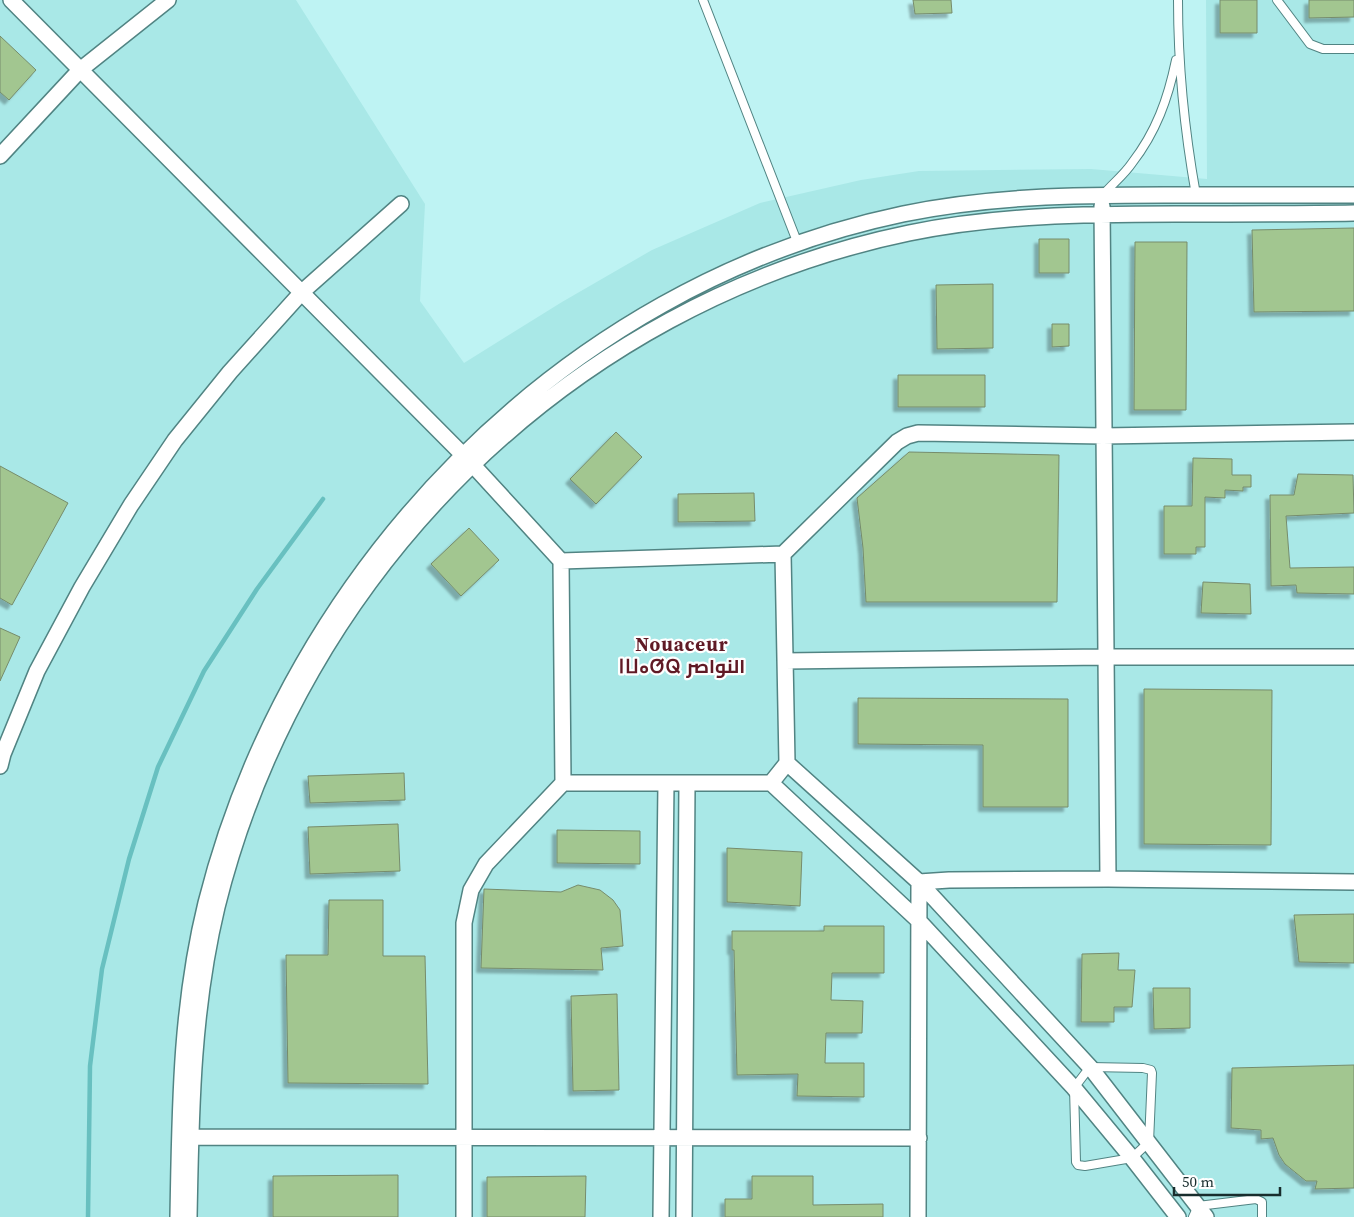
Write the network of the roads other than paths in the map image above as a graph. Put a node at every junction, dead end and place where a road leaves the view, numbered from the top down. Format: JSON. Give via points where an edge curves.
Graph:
{"nodes":[{"id":1,"x":11,"y":0,"type":"edge"},
{"id":2,"x":168,"y":0,"type":"edge"},
{"id":3,"x":703,"y":0,"type":"edge"},
{"id":4,"x":1178,"y":0,"type":"edge"},
{"id":5,"x":1277,"y":0,"type":"edge"},
{"id":6,"x":1354,"y":49,"type":"edge"},
{"id":7,"x":1178,"y":51,"type":"junction"},
{"id":8,"x":80,"y":70,"type":"junction"},
{"id":9,"x":0,"y":156,"type":"edge"},
{"id":10,"x":1102,"y":195,"type":"junction"},
{"id":11,"x":1196,"y":195,"type":"junction"},
{"id":12,"x":1354,"y":195,"type":"edge"},
{"id":13,"x":401,"y":204,"type":"dead end"},
{"id":14,"x":1102,"y":214,"type":"junction"},
{"id":15,"x":1200,"y":214,"type":"junction"},
{"id":16,"x":1354,"y":214,"type":"edge"},
{"id":17,"x":798,"y":244,"type":"junction"},
{"id":18,"x":302,"y":292,"type":"junction"},
{"id":19,"x":1354,"y":432,"type":"edge"},
{"id":20,"x":1103,"y":436,"type":"junction"},
{"id":21,"x":468,"y":460,"type":"junction"},
{"id":22,"x":783,"y":554,"type":"junction"},
{"id":23,"x":561,"y":561,"type":"junction"},
{"id":24,"x":1106,"y":657,"type":"junction"},
{"id":25,"x":1354,"y":657,"type":"edge"},
{"id":26,"x":785,"y":662,"type":"junction"},
{"id":27,"x":787,"y":763,"type":"junction"},
{"id":28,"x":0,"y":766,"type":"edge"},
{"id":29,"x":563,"y":782,"type":"junction"},
{"id":30,"x":666,"y":783,"type":"junction"},
{"id":31,"x":688,"y":783,"type":"junction"},
{"id":32,"x":771,"y":783,"type":"junction"},
{"id":33,"x":1108,"y":879,"type":"junction"},
{"id":34,"x":919,"y":882,"type":"junction"},
{"id":35,"x":1354,"y":882,"type":"edge"},
{"id":36,"x":919,"y":921,"type":"junction"},
{"id":37,"x":1090,"y":1067,"type":"junction"},
{"id":38,"x":1074,"y":1088,"type":"junction"},
{"id":39,"x":185,"y":1137,"type":"junction"},
{"id":40,"x":662,"y":1137,"type":"junction"},
{"id":41,"x":685,"y":1137,"type":"junction"},
{"id":42,"x":918,"y":1138,"type":"junction"},
{"id":43,"x":463,"y":1139,"type":"junction"},
{"id":44,"x":1149,"y":1142,"type":"junction"},
{"id":45,"x":1132,"y":1158,"type":"junction"},
{"id":46,"x":1199,"y":1213,"type":"edge"},
{"id":47,"x":178,"y":1217,"type":"edge"},
{"id":48,"x":189,"y":1217,"type":"edge"},
{"id":49,"x":464,"y":1217,"type":"edge"},
{"id":50,"x":661,"y":1217,"type":"edge"},
{"id":51,"x":684,"y":1217,"type":"edge"},
{"id":52,"x":918,"y":1217,"type":"edge"},
{"id":53,"x":1178,"y":1217,"type":"edge"},
{"id":54,"x":1262,"y":1217,"type":"edge"}],
"edges":[{"from":1,"to":8,"type":"street"},
{"from":2,"to":8,"type":"street"},
{"from":3,"to":17,"type":"lane"},
{"from":4,"to":7,"type":"lane"},
{"from":5,"to":6,"type":"lane","via":[[1310,44],[1323,49]]},
{"from":7,"to":10,"type":"lane","via":[[1170,91],[1154,129],[1132,164]]},
{"from":7,"to":11,"type":"lane"},
{"from":8,"to":9,"type":"street"},
{"from":8,"to":18,"type":"street"},
{"from":10,"to":11,"type":"street"},
{"from":10,"to":14,"type":"street"},
{"from":10,"to":17,"type":"street","via":[[1035,196],[968,203],[903,214]]},
{"from":11,"to":12,"type":"street"},
{"from":11,"to":15,"type":"street"},
{"from":13,"to":18,"type":"street"},
{"from":14,"to":15,"type":"street"},
{"from":14,"to":20,"type":"street"},
{"from":14,"to":21,"type":"street","via":[[1028,216],[972,222],[844,249],[782,270],[722,295],[607,358]]},
{"from":15,"to":16,"type":"street"},
{"from":17,"to":21,"type":"street","via":[[713,278],[654,308],[597,344],[543,383],[486,432]]},
{"from":18,"to":21,"type":"street"},
{"from":18,"to":28,"type":"street","via":[[230,372],[175,440],[131,505],[37,671]]},
{"from":19,"to":20,"type":"street"},
{"from":20,"to":22,"type":"street","via":[[918,433],[907,436],[897,442]]},
{"from":20,"to":24,"type":"street"},
{"from":21,"to":23,"type":"street"},
{"from":21,"to":39,"type":"street","via":[[369,582],[339,625],[282,714],[244,783],[195,953],[182,1050]]},
{"from":22,"to":23,"type":"street"},
{"from":22,"to":26,"type":"street"},
{"from":23,"to":29,"type":"street"},
{"from":24,"to":25,"type":"street"},
{"from":24,"to":26,"type":"street"},
{"from":24,"to":33,"type":"street"},
{"from":26,"to":27,"type":"street"},
{"from":27,"to":32,"type":"street"},
{"from":27,"to":34,"type":"street"},
{"from":29,"to":30,"type":"street"},
{"from":29,"to":43,"type":"street","via":[[486,864],[470,890],[464,923]]},
{"from":30,"to":31,"type":"street"},
{"from":30,"to":40,"type":"street"},
{"from":31,"to":32,"type":"street"},
{"from":31,"to":41,"type":"street"},
{"from":32,"to":36,"type":"street"},
{"from":33,"to":34,"type":"street"},
{"from":33,"to":35,"type":"street"},
{"from":34,"to":36,"type":"street"},
{"from":34,"to":37,"type":"street"},
{"from":36,"to":38,"type":"street"},
{"from":36,"to":42,"type":"street"},
{"from":37,"to":38,"type":"lane"},
{"from":37,"to":44,"type":"street"},
{"from":37,"to":44,"type":"lane","via":[[1151,1070]]},
{"from":38,"to":45,"type":"street"},
{"from":38,"to":45,"type":"lane","via":[[1078,1165]]},
{"from":39,"to":43,"type":"street"},
{"from":39,"to":47,"type":"street"},
{"from":39,"to":48,"type":"street"},
{"from":40,"to":41,"type":"street"},
{"from":40,"to":43,"type":"street"},
{"from":40,"to":50,"type":"street"},
{"from":41,"to":42,"type":"street"},
{"from":41,"to":51,"type":"street"},
{"from":42,"to":52,"type":"street"},
{"from":43,"to":49,"type":"street"},
{"from":44,"to":45,"type":"lane"},
{"from":44,"to":46,"type":"street"},
{"from":45,"to":53,"type":"street"},
{"from":46,"to":54,"type":"lane","via":[[1258,1199],[1262,1202]]}]}
